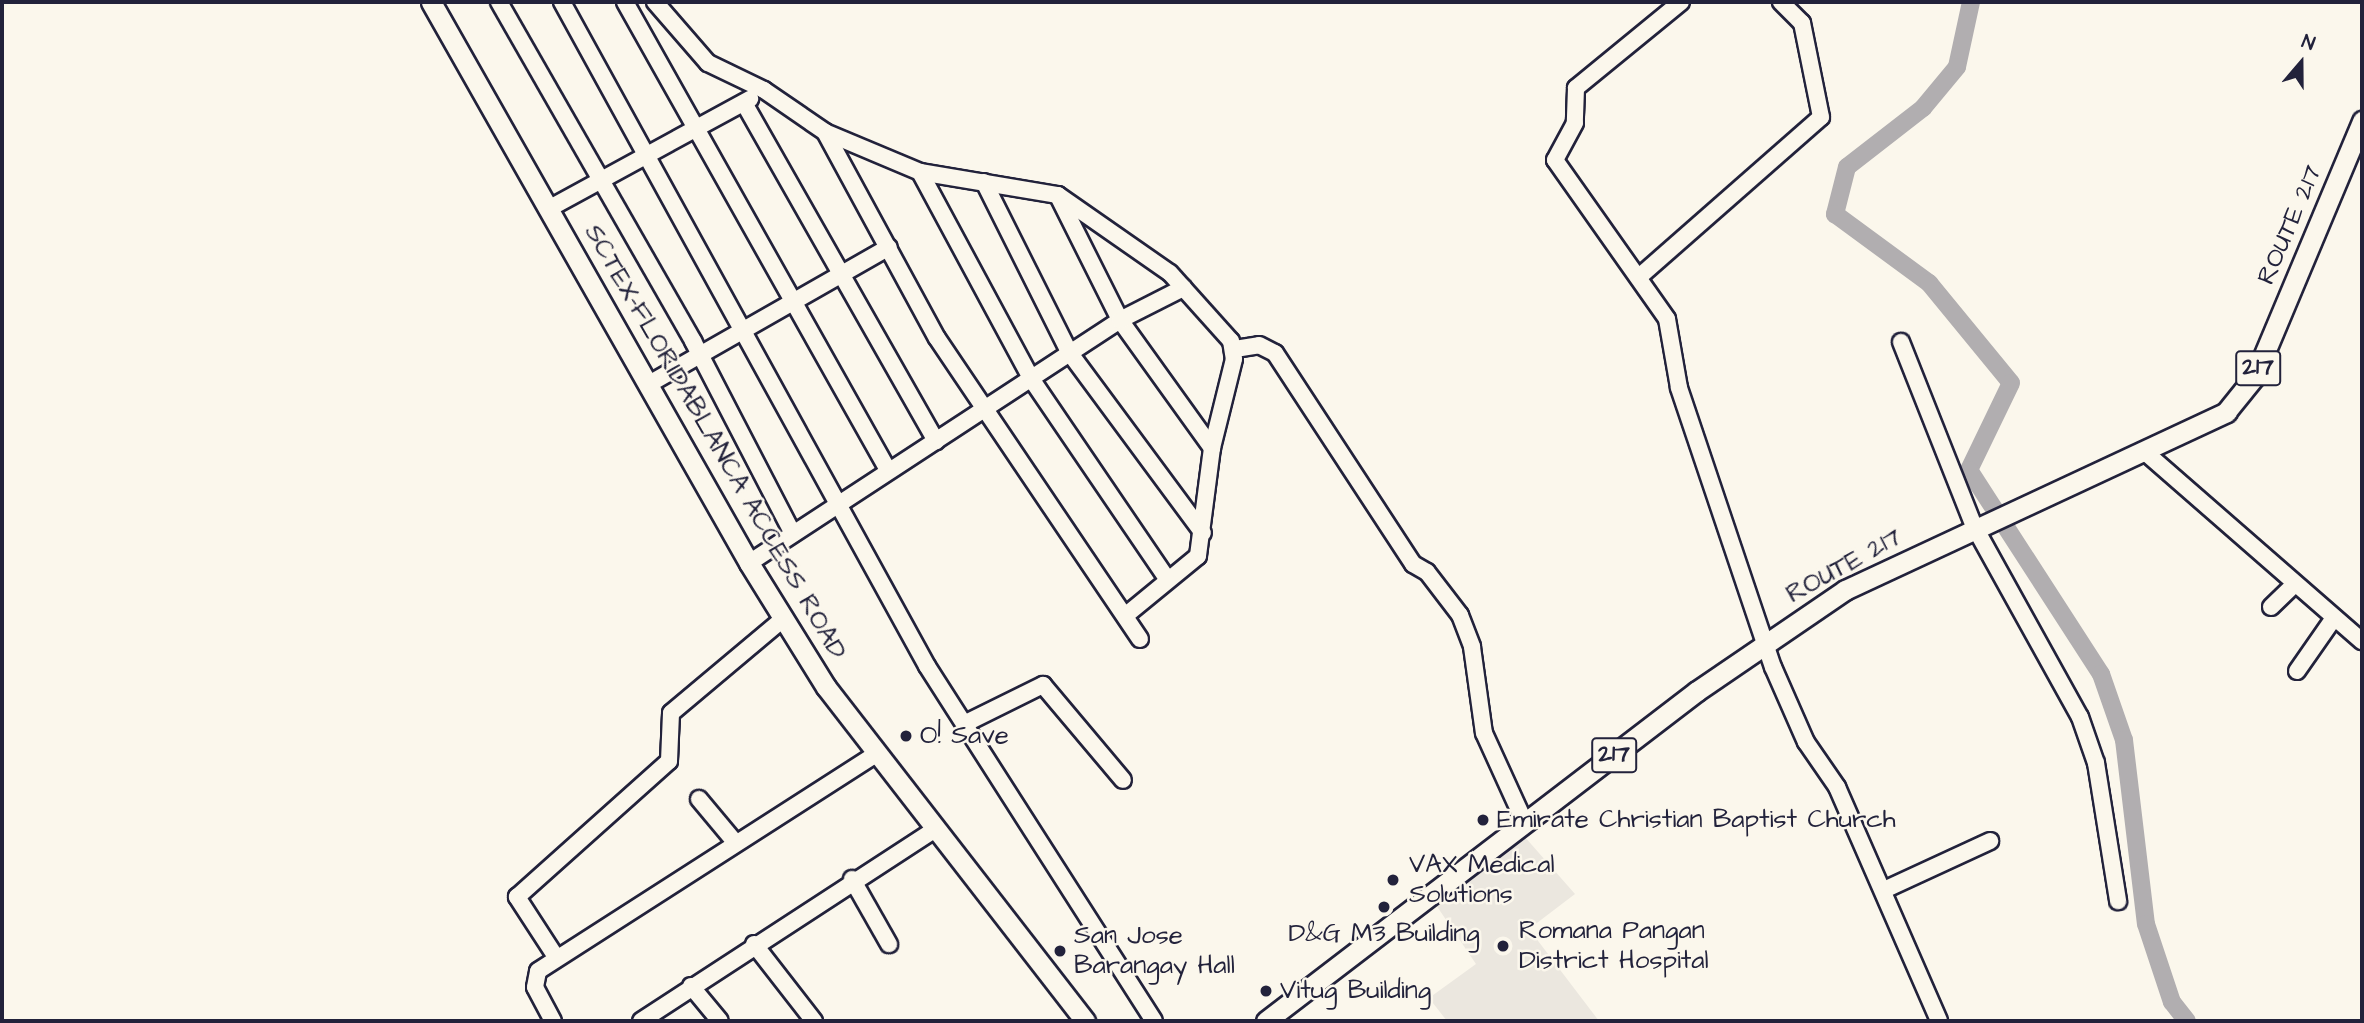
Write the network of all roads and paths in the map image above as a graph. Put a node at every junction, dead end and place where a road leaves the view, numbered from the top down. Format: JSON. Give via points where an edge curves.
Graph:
{"nodes":[{"id":1,"x":431,"y":2,"type":"edge"},
{"id":2,"x":499,"y":2,"type":"edge"},
{"id":3,"x":562,"y":2,"type":"edge"},
{"id":4,"x":625,"y":2,"type":"edge"},
{"id":5,"x":655,"y":2,"type":"edge"},
{"id":6,"x":1681,"y":2,"type":"edge"},
{"id":7,"x":1781,"y":2,"type":"edge"},
{"id":8,"x":764,"y":90,"type":"junction"},
{"id":9,"x":744,"y":103,"type":"junction"},
{"id":10,"x":2362,"y":121,"type":"edge"},
{"id":11,"x":695,"y":128,"type":"junction"},
{"id":12,"x":825,"y":132,"type":"junction"},
{"id":13,"x":647,"y":154,"type":"junction"},
{"id":14,"x":920,"y":172,"type":"junction"},
{"id":15,"x":600,"y":181,"type":"junction"},
{"id":16,"x":984,"y":183,"type":"junction"},
{"id":17,"x":1058,"y":195,"type":"junction"},
{"id":18,"x":550,"y":208,"type":"junction"},
{"id":19,"x":889,"y":247,"type":"junction"},
{"id":20,"x":838,"y":274,"type":"junction"},
{"id":21,"x":1639,"y":276,"type":"junction"},
{"id":22,"x":1183,"y":288,"type":"junction"},
{"id":23,"x":793,"y":306,"type":"junction"},
{"id":24,"x":1120,"y":320,"type":"junction"},
{"id":25,"x":743,"y":332,"type":"junction"},
{"id":26,"x":1900,"y":342,"type":"dead end"},
{"id":27,"x":1235,"y":349,"type":"junction"},
{"id":28,"x":1069,"y":352,"type":"junction"},
{"id":29,"x":701,"y":355,"type":"junction"},
{"id":30,"x":1032,"y":380,"type":"junction"},
{"id":31,"x":649,"y":384,"type":"junction"},
{"id":32,"x":984,"y":411,"type":"junction"},
{"id":33,"x":936,"y":441,"type":"junction"},
{"id":34,"x":1212,"y":448,"type":"junction"},
{"id":35,"x":2145,"y":452,"type":"junction"},
{"id":36,"x":888,"y":470,"type":"junction"},
{"id":37,"x":841,"y":504,"type":"junction"},
{"id":38,"x":1979,"y":524,"type":"junction"},
{"id":39,"x":1203,"y":533,"type":"junction"},
{"id":40,"x":793,"y":534,"type":"junction"},
{"id":41,"x":749,"y":563,"type":"junction"},
{"id":42,"x":1166,"y":578,"type":"junction"},
{"id":43,"x":2294,"y":585,"type":"junction"},
{"id":44,"x":2271,"y":607,"type":"dead end"},
{"id":45,"x":1125,"y":615,"type":"junction"},
{"id":46,"x":2334,"y":618,"type":"junction"},
{"id":47,"x":783,"y":619,"type":"junction"},
{"id":48,"x":1140,"y":639,"type":"dead end"},
{"id":49,"x":2362,"y":641,"type":"edge"},
{"id":50,"x":1764,"y":643,"type":"junction"},
{"id":51,"x":2297,"y":671,"type":"dead end"},
{"id":52,"x":966,"y":723,"type":"junction"},
{"id":53,"x":874,"y":755,"type":"junction"},
{"id":54,"x":1124,"y":780,"type":"dead end"},
{"id":55,"x":699,"y":799,"type":"dead end"},
{"id":56,"x":1525,"y":823,"type":"junction"},
{"id":57,"x":934,"y":830,"type":"junction"},
{"id":58,"x":1990,"y":841,"type":"dead end"},
{"id":59,"x":735,"y":842,"type":"junction"},
{"id":60,"x":852,"y":879,"type":"junction"},
{"id":61,"x":1884,"y":890,"type":"junction"},
{"id":62,"x":2118,"y":901,"type":"dead end"},
{"id":63,"x":754,"y":944,"type":"junction"},
{"id":64,"x":889,"y":944,"type":"dead end"},
{"id":65,"x":556,"y":957,"type":"junction"},
{"id":66,"x":691,"y":985,"type":"junction"},
{"id":67,"x":553,"y":1021,"type":"edge"},
{"id":68,"x":641,"y":1021,"type":"edge"},
{"id":69,"x":720,"y":1021,"type":"edge"},
{"id":70,"x":814,"y":1021,"type":"edge"},
{"id":71,"x":1085,"y":1021,"type":"edge"},
{"id":72,"x":1154,"y":1021,"type":"edge"},
{"id":73,"x":1266,"y":1021,"type":"edge"},
{"id":74,"x":1939,"y":1021,"type":"edge"}],
"edges":[{"from":1,"to":18,"type":"main road","name":"SCTEX-FLORIDABLANCA ACCESS ROAD"},
{"from":2,"to":15,"type":"street"},
{"from":3,"to":13,"type":"street"},
{"from":4,"to":11,"type":"street"},
{"from":5,"to":8,"type":"street","via":[[708,62]]},
{"from":6,"to":21,"type":"street","via":[[1576,88],[1575,123],[1555,160]]},
{"from":7,"to":21,"type":"street","via":[[1802,23],[1821,117]]},
{"from":8,"to":9,"type":"street"},
{"from":8,"to":12,"type":"street"},
{"from":9,"to":11,"type":"street"},
{"from":9,"to":20,"type":"street"},
{"from":10,"to":35,"type":"main road","name":"ROUTE 217","number":"217","via":[[2255,376],[2226,412]]},
{"from":11,"to":13,"type":"street"},
{"from":11,"to":23,"type":"street"},
{"from":12,"to":14,"type":"street"},
{"from":12,"to":19,"type":"street"},
{"from":13,"to":15,"type":"street"},
{"from":13,"to":25,"type":"street"},
{"from":14,"to":16,"type":"street"},
{"from":14,"to":30,"type":"street"},
{"from":15,"to":18,"type":"street"},
{"from":15,"to":29,"type":"street"},
{"from":16,"to":17,"type":"street"},
{"from":16,"to":28,"type":"street"},
{"from":17,"to":22,"type":"street"},
{"from":17,"to":24,"type":"street"},
{"from":18,"to":31,"type":"main road","name":"SCTEX-FLORIDABLANCA ACCESS ROAD"},
{"from":19,"to":20,"type":"street"},
{"from":19,"to":32,"type":"street"},
{"from":20,"to":23,"type":"street"},
{"from":20,"to":33,"type":"street"},
{"from":21,"to":50,"type":"street","via":[[1667,319],[1679,388]]},
{"from":22,"to":24,"type":"street"},
{"from":22,"to":27,"type":"street"},
{"from":23,"to":25,"type":"street"},
{"from":23,"to":36,"type":"street"},
{"from":24,"to":28,"type":"street"},
{"from":24,"to":34,"type":"street"},
{"from":25,"to":29,"type":"street"},
{"from":25,"to":37,"type":"street"},
{"from":26,"to":38,"type":"street"},
{"from":27,"to":34,"type":"street"},
{"from":27,"to":56,"type":"street","via":[[1259,345],[1275,353],[1413,564],[1460,615],[1472,647],[1484,733]]},
{"from":28,"to":30,"type":"street"},
{"from":28,"to":39,"type":"street"},
{"from":29,"to":31,"type":"street"},
{"from":29,"to":40,"type":"street"},
{"from":30,"to":32,"type":"street"},
{"from":30,"to":42,"type":"street"},
{"from":31,"to":41,"type":"main road","name":"SCTEX-FLORIDABLANCA ACCESS ROAD"},
{"from":32,"to":33,"type":"street"},
{"from":32,"to":45,"type":"street"},
{"from":33,"to":36,"type":"street"},
{"from":34,"to":39,"type":"street"},
{"from":35,"to":38,"type":"main road","name":"ROUTE 217","number":"217"},
{"from":35,"to":43,"type":"street"},
{"from":36,"to":37,"type":"street"},
{"from":37,"to":40,"type":"street"},
{"from":37,"to":52,"type":"street","via":[[927,666]]},
{"from":38,"to":50,"type":"main road","name":"ROUTE 217","number":"217","via":[[1845,590]]},
{"from":38,"to":62,"type":"street","via":[[2080,718],[2096,763]]},
{"from":39,"to":42,"type":"street","via":[[1195,561]]},
{"from":40,"to":41,"type":"street"},
{"from":41,"to":47,"type":"main road","name":"SCTEX-FLORIDABLANCA ACCESS ROAD"},
{"from":42,"to":45,"type":"street"},
{"from":43,"to":44,"type":"street"},
{"from":43,"to":46,"type":"street"},
{"from":45,"to":48,"type":"street"},
{"from":46,"to":49,"type":"street"},
{"from":46,"to":51,"type":"street"},
{"from":47,"to":53,"type":"main road","name":"SCTEX-FLORIDABLANCA ACCESS ROAD"},
{"from":47,"to":65,"type":"street","via":[[671,713],[669,761],[517,898]]},
{"from":50,"to":56,"type":"main road","name":"ROUTE 217","number":"217"},
{"from":50,"to":61,"type":"street","via":[[1792,715],[1837,787]]},
{"from":52,"to":54,"type":"street","via":[[1043,685]]},
{"from":52,"to":72,"type":"street"},
{"from":53,"to":57,"type":"main road","name":"SCTEX-FLORIDABLANCA ACCESS ROAD"},
{"from":53,"to":59,"type":"street"},
{"from":55,"to":59,"type":"street"},
{"from":56,"to":73,"type":"main road","name":"ROUTE 217","number":"217"},
{"from":57,"to":60,"type":"street"},
{"from":57,"to":71,"type":"main road","name":"SCTEX-FLORIDABLANCA ACCESS ROAD"},
{"from":58,"to":61,"type":"street"},
{"from":59,"to":65,"type":"street","via":[[625,919]]},
{"from":60,"to":63,"type":"street"},
{"from":60,"to":64,"type":"street"},
{"from":61,"to":74,"type":"street"},
{"from":63,"to":66,"type":"street"},
{"from":63,"to":70,"type":"street"},
{"from":65,"to":67,"type":"street","via":[[534,979]]},
{"from":66,"to":68,"type":"street"},
{"from":66,"to":69,"type":"street"}]}
